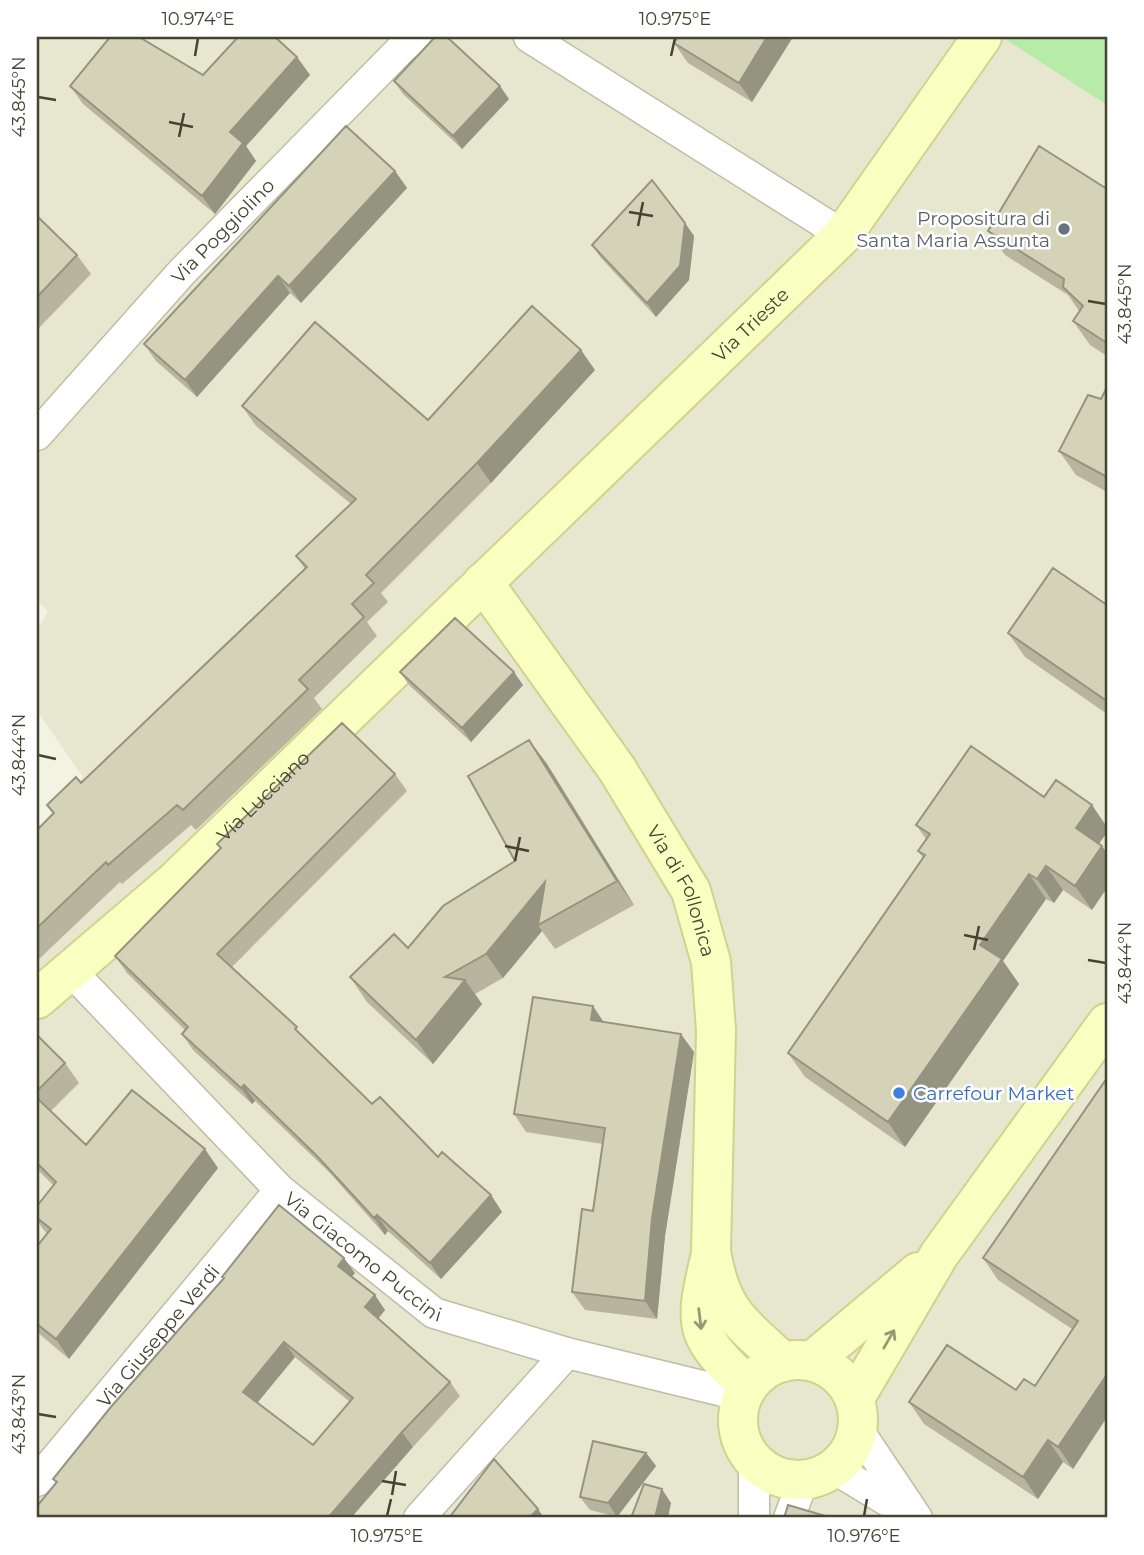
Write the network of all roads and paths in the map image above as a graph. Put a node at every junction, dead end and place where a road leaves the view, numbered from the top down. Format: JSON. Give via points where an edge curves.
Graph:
{"nodes":[{"id":1,"x":419,"y":37,"type":"edge"},
{"id":2,"x":529,"y":37,"type":"edge"},
{"id":3,"x":982,"y":37,"type":"edge"},
{"id":4,"x":843,"y":235,"type":"junction"},
{"id":5,"x":37,"y":436,"type":"edge"},
{"id":6,"x":483,"y":582,"type":"junction"},
{"id":7,"x":70,"y":970,"type":"junction"},
{"id":8,"x":37,"y":999,"type":"edge"},
{"id":9,"x":1107,"y":1023,"type":"edge"},
{"id":10,"x":280,"y":1189,"type":"junction"},
{"id":11,"x":711,"y":1252,"type":"junction"},
{"id":12,"x":939,"y":1255,"type":"junction"},
{"id":13,"x":568,"y":1353,"type":"junction"},
{"id":14,"x":797,"y":1362,"type":"junction"},
{"id":15,"x":745,"y":1391,"type":"junction"},
{"id":16,"x":856,"y":1414,"type":"junction"},
{"id":17,"x":754,"y":1462,"type":"junction"},
{"id":18,"x":819,"y":1475,"type":"junction"},
{"id":19,"x":37,"y":1481,"type":"edge"},
{"id":20,"x":419,"y":1518,"type":"edge"},
{"id":21,"x":754,"y":1518,"type":"edge"},
{"id":22,"x":789,"y":1518,"type":"edge"},
{"id":23,"x":916,"y":1518,"type":"edge"}],
"edges":[{"from":1,"to":5,"type":"street","name":"Via Poggiolino","via":[[404,46],[182,272]]},
{"from":2,"to":4,"type":"street"},
{"from":3,"to":4,"type":"street","name":"Via Trieste"},
{"from":4,"to":6,"type":"street","name":"Via Trieste"},
{"from":6,"to":7,"type":"street","name":"Via Lucciano","via":[[174,882]]},
{"from":6,"to":11,"type":"street","name":"Via di Follonica","via":[[617,769],[691,891],[711,962],[716,1030]]},
{"from":7,"to":8,"type":"street","name":"Via Lucciano"},
{"from":7,"to":10,"type":"street","name":"Via Giacomo Puccini"},
{"from":9,"to":12,"type":"street"},
{"from":10,"to":13,"type":"street","name":"Via Giacomo Puccini","via":[[434,1313]]},
{"from":10,"to":19,"type":"street","name":"Via Giuseppe Verdi"},
{"from":11,"to":14,"type":"street","name":"Via di Follonica","via":[[725,1303]]},
{"from":11,"to":15,"type":"street","name":"Via di Follonica","one_way":true,"via":[[699,1324],[710,1349]]},
{"from":12,"to":14,"type":"street"},
{"from":16,"to":12,"type":"street","one_way":true},
{"from":13,"to":15,"type":"street","name":"Via Giacomo Puccini"},
{"from":13,"to":20,"type":"street"},
{"from":14,"to":15,"type":"street","via":[[763,1371]]},
{"from":14,"to":16,"type":"street","via":[[837,1374]]},
{"from":15,"to":17,"type":"street","via":[[738,1426],[743,1446]]},
{"from":16,"to":18,"type":"street","via":[[850,1452]]},
{"from":16,"to":23,"type":"street"},
{"from":17,"to":18,"type":"street","via":[[780,1478]]},
{"from":17,"to":21,"type":"street"},
{"from":18,"to":22,"type":"street"},
{"from":18,"to":23,"type":"street"}]}
